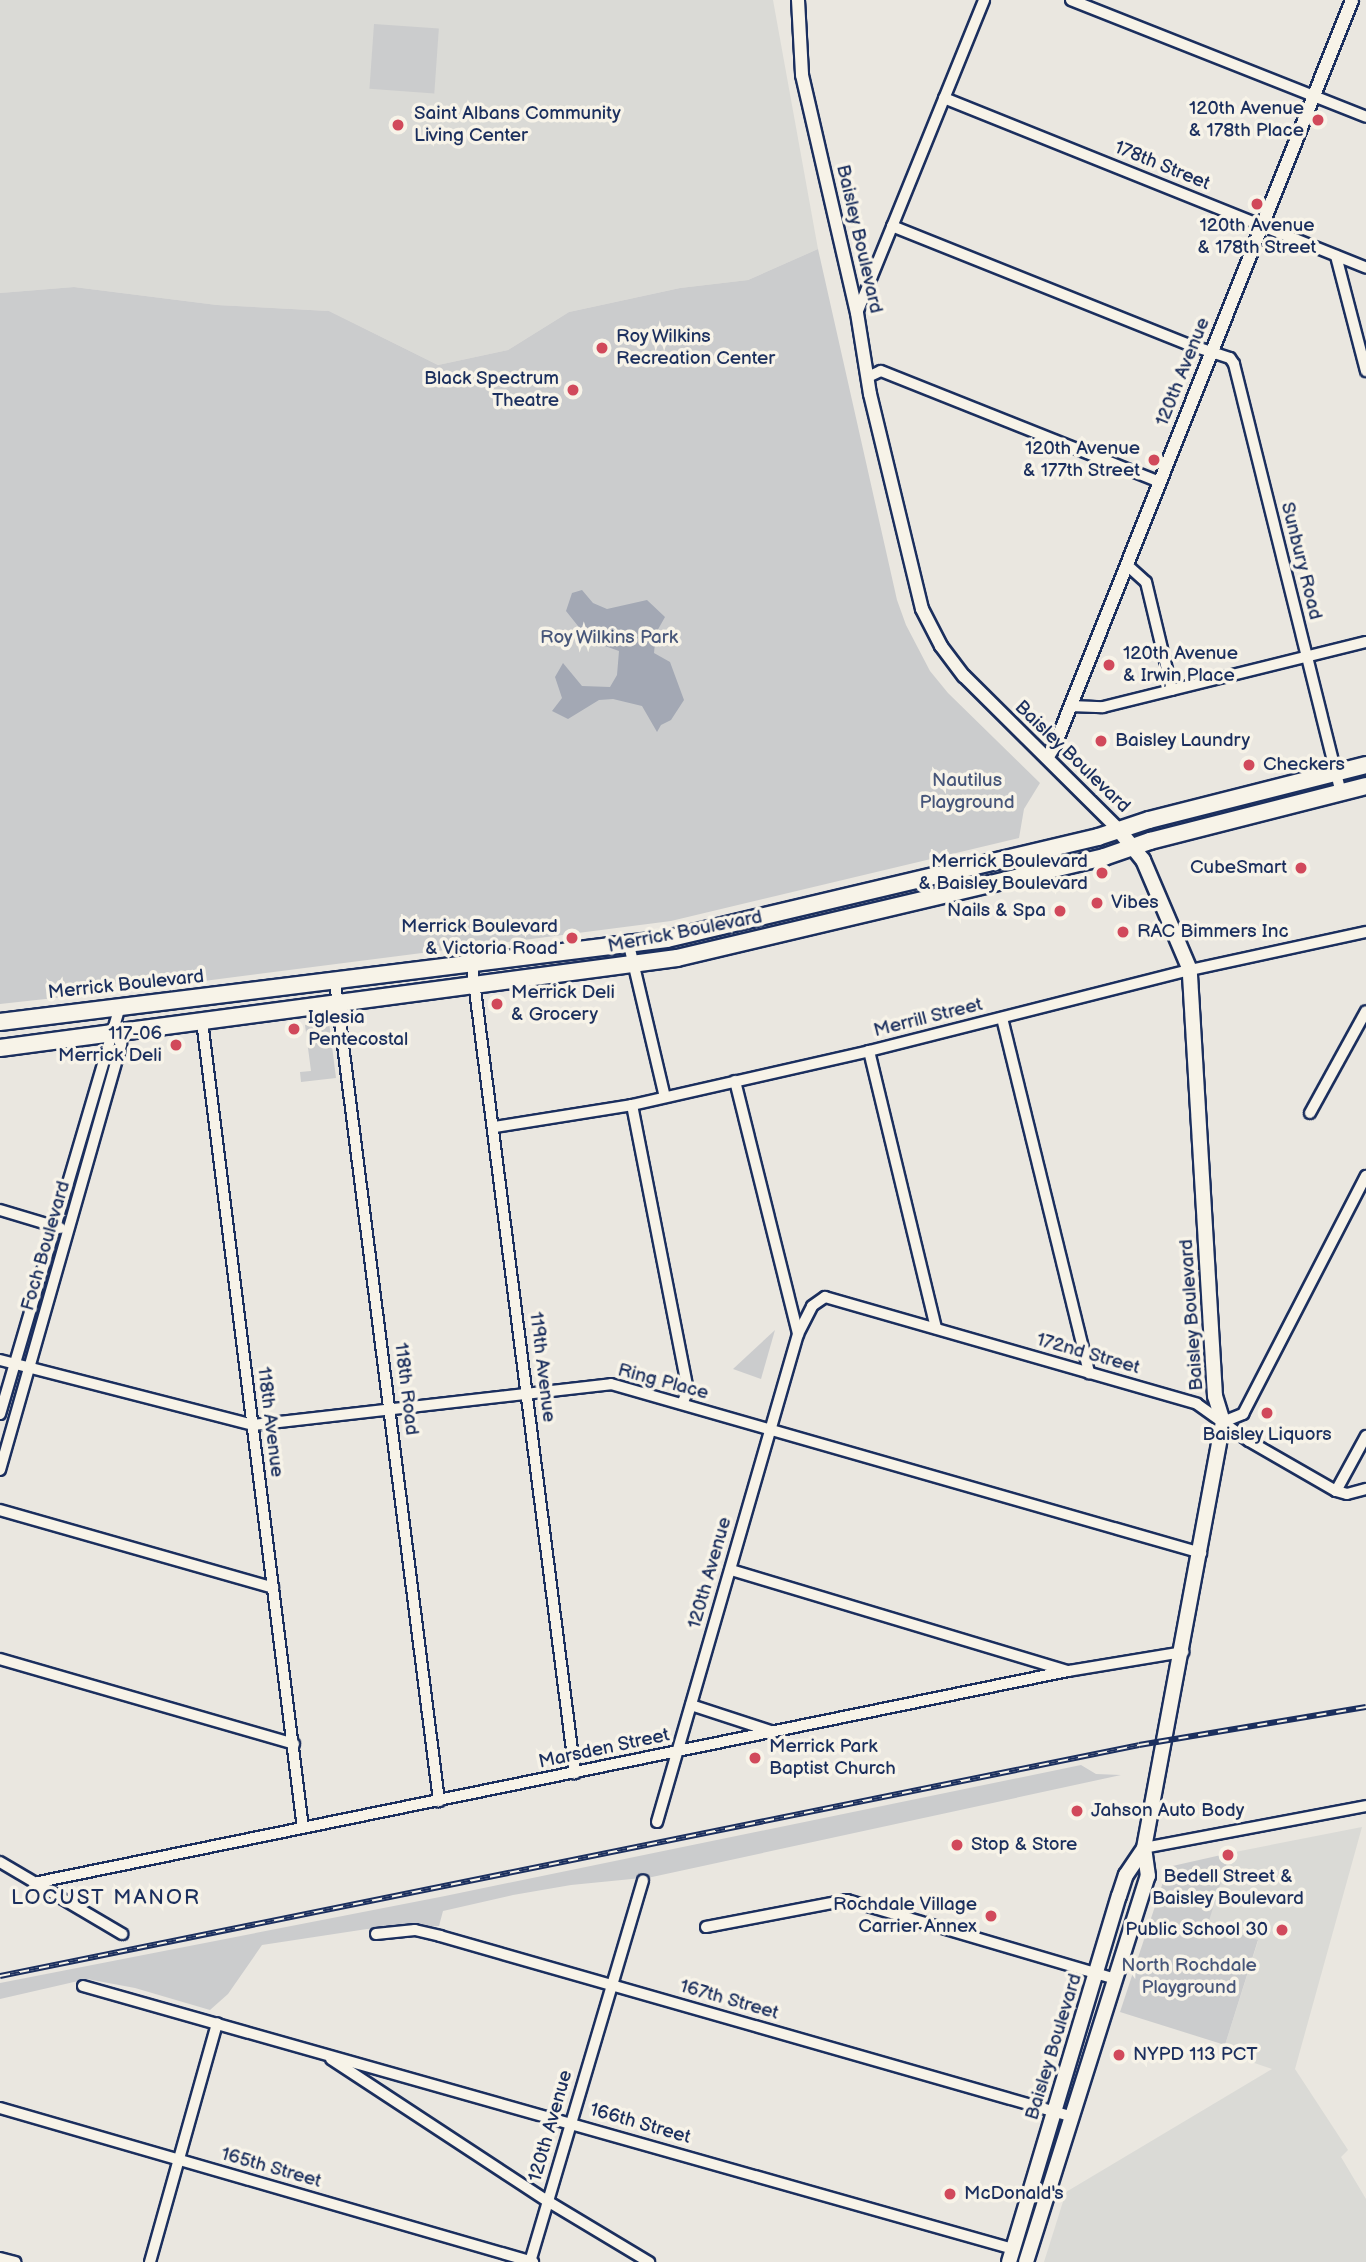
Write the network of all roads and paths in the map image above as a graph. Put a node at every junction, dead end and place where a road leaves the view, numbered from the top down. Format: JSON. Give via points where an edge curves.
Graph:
{"nodes":[{"id":1,"x":798,"y":0,"type":"edge"},
{"id":2,"x":984,"y":0,"type":"edge"},
{"id":3,"x":1071,"y":0,"type":"edge"},
{"id":4,"x":1352,"y":0,"type":"edge"},
{"id":5,"x":1314,"y":96,"type":"junction"},
{"id":6,"x":944,"y":98,"type":"junction"},
{"id":7,"x":1366,"y":117,"type":"edge"},
{"id":8,"x":1262,"y":225,"type":"junction"},
{"id":9,"x":892,"y":226,"type":"junction"},
{"id":10,"x":1336,"y":256,"type":"junction"},
{"id":11,"x":1366,"y":268,"type":"edge"},
{"id":12,"x":857,"y":313,"type":"junction"},
{"id":13,"x":1212,"y":350,"type":"junction"},
{"id":14,"x":1366,"y":371,"type":"edge"},
{"id":15,"x":868,"y":377,"type":"junction"},
{"id":16,"x":1160,"y":482,"type":"junction"},
{"id":17,"x":1127,"y":565,"type":"junction"},
{"id":18,"x":1366,"y":642,"type":"edge"},
{"id":19,"x":1307,"y":656,"type":"junction"},
{"id":20,"x":1172,"y":690,"type":"junction"},
{"id":21,"x":1070,"y":706,"type":"junction"},
{"id":22,"x":1047,"y":758,"type":"junction"},
{"id":23,"x":1366,"y":765,"type":"edge"},
{"id":24,"x":1336,"y":773,"type":"junction"},
{"id":25,"x":1366,"y":786,"type":"edge"},
{"id":26,"x":1341,"y":793,"type":"junction"},
{"id":27,"x":1119,"y":830,"type":"junction"},
{"id":28,"x":1133,"y":847,"type":"junction"},
{"id":29,"x":1366,"y":932,"type":"edge"},
{"id":30,"x":629,"y":945,"type":"junction"},
{"id":31,"x":472,"y":966,"type":"junction"},
{"id":32,"x":634,"y":966,"type":"junction"},
{"id":33,"x":1190,"y":970,"type":"junction"},
{"id":34,"x":335,"y":982,"type":"junction"},
{"id":35,"x":477,"y":986,"type":"junction"},
{"id":36,"x":340,"y":1002,"type":"junction"},
{"id":37,"x":120,"y":1005,"type":"junction"},
{"id":38,"x":1366,"y":1011,"type":"edge"},
{"id":39,"x":1002,"y":1018,"type":"junction"},
{"id":40,"x":202,"y":1021,"type":"junction"},
{"id":41,"x":0,"y":1022,"type":"edge"},
{"id":42,"x":114,"y":1032,"type":"junction"},
{"id":43,"x":0,"y":1048,"type":"edge"},
{"id":44,"x":869,"y":1051,"type":"junction"},
{"id":45,"x":735,"y":1081,"type":"junction"},
{"id":46,"x":665,"y":1097,"type":"junction"},
{"id":47,"x":632,"y":1105,"type":"junction"},
{"id":48,"x":1310,"y":1112,"type":"dead end"},
{"id":49,"x":495,"y":1126,"type":"junction"},
{"id":50,"x":1366,"y":1176,"type":"edge"},
{"id":51,"x":0,"y":1210,"type":"edge"},
{"id":52,"x":54,"y":1226,"type":"junction"},
{"id":53,"x":69,"y":1230,"type":"junction"},
{"id":54,"x":936,"y":1328,"type":"junction"},
{"id":55,"x":798,"y":1334,"type":"junction"},
{"id":56,"x":0,"y":1360,"type":"edge"},
{"id":57,"x":14,"y":1364,"type":"junction"},
{"id":58,"x":29,"y":1368,"type":"junction"},
{"id":59,"x":1089,"y":1373,"type":"junction"},
{"id":60,"x":528,"y":1393,"type":"junction"},
{"id":61,"x":682,"y":1404,"type":"junction"},
{"id":62,"x":391,"y":1410,"type":"junction"},
{"id":63,"x":0,"y":1414,"type":"edge"},
{"id":64,"x":1223,"y":1422,"type":"junction"},
{"id":65,"x":253,"y":1425,"type":"junction"},
{"id":66,"x":771,"y":1430,"type":"junction"},
{"id":67,"x":1366,"y":1436,"type":"edge"},
{"id":68,"x":0,"y":1470,"type":"edge"},
{"id":69,"x":1366,"y":1489,"type":"edge"},
{"id":70,"x":1336,"y":1491,"type":"junction"},
{"id":71,"x":0,"y":1510,"type":"edge"},
{"id":72,"x":1201,"y":1553,"type":"junction"},
{"id":73,"x":731,"y":1570,"type":"junction"},
{"id":74,"x":274,"y":1588,"type":"junction"},
{"id":75,"x":1182,"y":1652,"type":"junction"},
{"id":76,"x":0,"y":1659,"type":"edge"},
{"id":77,"x":1068,"y":1671,"type":"junction"},
{"id":78,"x":691,"y":1705,"type":"junction"},
{"id":79,"x":774,"y":1732,"type":"junction"},
{"id":80,"x":294,"y":1744,"type":"junction"},
{"id":81,"x":677,"y":1752,"type":"junction"},
{"id":82,"x":575,"y":1773,"type":"junction"},
{"id":83,"x":439,"y":1801,"type":"junction"},
{"id":84,"x":1366,"y":1805,"type":"edge"},
{"id":85,"x":657,"y":1822,"type":"dead end"},
{"id":86,"x":303,"y":1828,"type":"junction"},
{"id":87,"x":1144,"y":1848,"type":"junction"},
{"id":88,"x":0,"y":1862,"type":"edge"},
{"id":89,"x":643,"y":1880,"type":"dead end"},
{"id":90,"x":34,"y":1883,"type":"junction"},
{"id":91,"x":706,"y":1927,"type":"dead end"},
{"id":92,"x":122,"y":1934,"type":"dead end"},
{"id":93,"x":376,"y":1934,"type":"dead end"},
{"id":94,"x":1097,"y":1973,"type":"junction"},
{"id":95,"x":1115,"y":1979,"type":"junction"},
{"id":96,"x":611,"y":1984,"type":"junction"},
{"id":97,"x":83,"y":1986,"type":"dead end"},
{"id":98,"x":217,"y":2023,"type":"junction"},
{"id":99,"x":322,"y":2053,"type":"junction"},
{"id":100,"x":0,"y":2108,"type":"edge"},
{"id":101,"x":1055,"y":2111,"type":"junction"},
{"id":102,"x":1070,"y":2116,"type":"junction"},
{"id":103,"x":571,"y":2123,"type":"junction"},
{"id":104,"x":179,"y":2160,"type":"junction"},
{"id":105,"x":549,"y":2202,"type":"junction"},
{"id":106,"x":1011,"y":2255,"type":"edge"},
{"id":107,"x":0,"y":2258,"type":"edge"},
{"id":108,"x":1027,"y":2258,"type":"edge"},
{"id":109,"x":15,"y":2262,"type":"edge"},
{"id":110,"x":150,"y":2262,"type":"edge"},
{"id":111,"x":531,"y":2262,"type":"edge"},
{"id":112,"x":649,"y":2262,"type":"edge"}],
"edges":[{"from":1,"to":12,"type":"street","name":"Baisley Boulevard","via":[[802,75]]},
{"from":2,"to":6,"type":"street"},
{"from":3,"to":5,"type":"street"},
{"from":4,"to":5,"type":"street","name":"120th Avenue"},
{"from":5,"to":7,"type":"street"},
{"from":5,"to":8,"type":"street","name":"120th Avenue"},
{"from":6,"to":8,"type":"street","name":"178th Street"},
{"from":6,"to":9,"type":"street"},
{"from":8,"to":10,"type":"street","name":"178th Street"},
{"from":8,"to":13,"type":"street","name":"120th Avenue"},
{"from":9,"to":12,"type":"street"},
{"from":9,"to":13,"type":"street","via":[[1186,344]]},
{"from":10,"to":11,"type":"street","name":"178th Street"},
{"from":10,"to":14,"type":"street"},
{"from":12,"to":15,"type":"street","name":"Baisley Boulevard"},
{"from":13,"to":16,"type":"street","name":"120th Avenue"},
{"from":13,"to":19,"type":"street","name":"Sunbury Road","via":[[1234,364]]},
{"from":15,"to":16,"type":"street","via":[[881,371]]},
{"from":15,"to":22,"type":"street","name":"Baisley Boulevard","via":[[922,609],[941,646],[964,676]]},
{"from":16,"to":17,"type":"street","name":"120th Avenue"},
{"from":17,"to":20,"type":"street","via":[[1146,582]]},
{"from":17,"to":21,"type":"street","name":"120th Avenue"},
{"from":18,"to":19,"type":"street"},
{"from":19,"to":20,"type":"street"},
{"from":19,"to":24,"type":"street","name":"Sunbury Road"},
{"from":20,"to":21,"type":"street","via":[[1103,707]]},
{"from":21,"to":22,"type":"street","name":"120th Avenue"},
{"from":22,"to":27,"type":"street","name":"Baisley Boulevard"},
{"from":23,"to":24,"type":"main road","name":"Merrick Boulevard"},
{"from":24,"to":26,"type":"street","name":"Sunbury Road"},
{"from":24,"to":27,"type":"main road","name":"Merrick Boulevard"},
{"from":25,"to":26,"type":"main road","name":"Merrick Boulevard"},
{"from":26,"to":28,"type":"main road","name":"Merrick Boulevard"},
{"from":27,"to":28,"type":"main road","name":"Baisley Boulevard"},
{"from":27,"to":30,"type":"main road","name":"Merrick Boulevard"},
{"from":28,"to":32,"type":"main road","name":"Merrick Boulevard"},
{"from":28,"to":33,"type":"main road","name":"Baisley Boulevard","via":[[1151,877]]},
{"from":29,"to":33,"type":"street","name":"Merrill Street"},
{"from":30,"to":31,"type":"main road","name":"Merrick Boulevard"},
{"from":30,"to":32,"type":"street"},
{"from":31,"to":34,"type":"main road","name":"Merrick Boulevard"},
{"from":31,"to":35,"type":"street","name":"119th Avenue"},
{"from":32,"to":35,"type":"main road","name":"Merrick Boulevard"},
{"from":32,"to":46,"type":"street"},
{"from":33,"to":39,"type":"street","name":"Merrill Street"},
{"from":33,"to":64,"type":"main road","name":"Baisley Boulevard","via":[[1215,1396]]},
{"from":34,"to":36,"type":"street","name":"118th Road"},
{"from":34,"to":37,"type":"main road","name":"Merrick Boulevard"},
{"from":35,"to":36,"type":"main road","name":"Merrick Boulevard"},
{"from":35,"to":49,"type":"street","name":"119th Avenue"},
{"from":36,"to":40,"type":"main road","name":"Merrick Boulevard"},
{"from":36,"to":62,"type":"street","name":"118th Road"},
{"from":37,"to":41,"type":"main road","name":"Merrick Boulevard"},
{"from":37,"to":42,"type":"street","name":"Foch Boulevard"},
{"from":38,"to":48,"type":"street"},
{"from":39,"to":44,"type":"street","name":"Merrill Street"},
{"from":39,"to":59,"type":"street"},
{"from":40,"to":42,"type":"main road","name":"Merrick Boulevard"},
{"from":40,"to":65,"type":"street","name":"118th Avenue"},
{"from":42,"to":43,"type":"main road","name":"Merrick Boulevard"},
{"from":42,"to":52,"type":"street","name":"Foch Boulevard"},
{"from":42,"to":53,"type":"street","name":"Foch Boulevard","via":[[121,1044]]},
{"from":44,"to":45,"type":"street","name":"Merrill Street"},
{"from":44,"to":54,"type":"street"},
{"from":45,"to":46,"type":"street","name":"Merrill Street"},
{"from":45,"to":55,"type":"street"},
{"from":46,"to":47,"type":"street","name":"Merrill Street"},
{"from":47,"to":49,"type":"street","name":"Merrill Street"},
{"from":47,"to":61,"type":"street","via":[[688,1390]]},
{"from":49,"to":60,"type":"street","name":"119th Avenue"},
{"from":50,"to":64,"type":"street","via":[[1243,1414]]},
{"from":51,"to":52,"type":"street"},
{"from":52,"to":53,"type":"street"},
{"from":52,"to":57,"type":"street","name":"Foch Boulevard"},
{"from":53,"to":58,"type":"street","name":"Foch Boulevard"},
{"from":54,"to":55,"type":"street","name":"172nd Street","via":[[825,1297],[812,1306]]},
{"from":54,"to":59,"type":"street","name":"172nd Street"},
{"from":55,"to":66,"type":"street","name":"120th Avenue"},
{"from":56,"to":57,"type":"street"},
{"from":57,"to":58,"type":"street"},
{"from":57,"to":63,"type":"street","name":"Foch Boulevard"},
{"from":58,"to":65,"type":"street"},
{"from":58,"to":68,"type":"street","name":"Foch Boulevard"},
{"from":59,"to":64,"type":"street","name":"172nd Street","via":[[1197,1404]]},
{"from":60,"to":61,"type":"street","name":"Ring Place","via":[[611,1384]]},
{"from":60,"to":62,"type":"street","name":"Ring Place"},
{"from":60,"to":82,"type":"street","name":"119th Avenue"},
{"from":61,"to":66,"type":"street","name":"Ring Place"},
{"from":62,"to":65,"type":"street","name":"Ring Place"},
{"from":62,"to":83,"type":"street","name":"118th Road"},
{"from":64,"to":70,"type":"street","name":"172nd Street"},
{"from":64,"to":72,"type":"main road","name":"Baisley Boulevard"},
{"from":65,"to":74,"type":"street","name":"118th Avenue"},
{"from":66,"to":72,"type":"street","name":"Ring Place"},
{"from":66,"to":73,"type":"street","name":"120th Avenue"},
{"from":67,"to":70,"type":"street"},
{"from":69,"to":70,"type":"street","via":[[1348,1494]]},
{"from":71,"to":74,"type":"street"},
{"from":72,"to":75,"type":"main road","name":"Baisley Boulevard"},
{"from":73,"to":77,"type":"street"},
{"from":73,"to":78,"type":"street","name":"120th Avenue"},
{"from":74,"to":80,"type":"street","name":"118th Avenue"},
{"from":75,"to":77,"type":"street","name":"Marsden Street"},
{"from":75,"to":87,"type":"main road","name":"Baisley Boulevard"},
{"from":76,"to":80,"type":"street"},
{"from":77,"to":79,"type":"street","name":"Marsden Street"},
{"from":78,"to":79,"type":"street"},
{"from":78,"to":81,"type":"street","name":"120th Avenue"},
{"from":79,"to":81,"type":"street","name":"Marsden Street"},
{"from":80,"to":86,"type":"street","name":"118th Avenue"},
{"from":81,"to":82,"type":"street","name":"Marsden Street"},
{"from":81,"to":85,"type":"street","name":"120th Avenue"},
{"from":82,"to":83,"type":"street","name":"Marsden Street"},
{"from":83,"to":86,"type":"street","name":"Marsden Street"},
{"from":84,"to":87,"type":"street"},
{"from":86,"to":90,"type":"street","name":"Marsden Street"},
{"from":87,"to":94,"type":"main road","name":"Baisley Boulevard","via":[[1126,1875]]},
{"from":87,"to":95,"type":"main road","name":"Baisley Boulevard","via":[[1148,1875]]},
{"from":88,"to":90,"type":"street"},
{"from":89,"to":96,"type":"street","name":"120th Avenue"},
{"from":90,"to":92,"type":"street"},
{"from":91,"to":94,"type":"street","via":[[847,1900]]},
{"from":93,"to":96,"type":"street","name":"167th Street","via":[[415,1930]]},
{"from":94,"to":95,"type":"street"},
{"from":94,"to":101,"type":"main road","name":"Baisley Boulevard"},
{"from":95,"to":102,"type":"main road","name":"Baisley Boulevard"},
{"from":96,"to":101,"type":"street","name":"167th Street"},
{"from":96,"to":103,"type":"street","name":"120th Avenue"},
{"from":97,"to":98,"type":"street","name":"166th Street"},
{"from":98,"to":99,"type":"street","name":"166th Street"},
{"from":98,"to":104,"type":"street"},
{"from":99,"to":103,"type":"street","name":"166th Street"},
{"from":99,"to":105,"type":"street"},
{"from":100,"to":104,"type":"street","name":"165th Street"},
{"from":101,"to":102,"type":"street","name":"167th Street"},
{"from":101,"to":106,"type":"main road","name":"Baisley Boulevard"},
{"from":102,"to":108,"type":"main road","name":"Baisley Boulevard"},
{"from":103,"to":105,"type":"street","name":"120th Avenue"},
{"from":103,"to":106,"type":"street","name":"166th Street"},
{"from":104,"to":110,"type":"street"},
{"from":104,"to":111,"type":"street","name":"165th Street"},
{"from":105,"to":111,"type":"street","name":"120th Avenue"},
{"from":105,"to":112,"type":"street"},
{"from":106,"to":108,"type":"main road"},
{"from":107,"to":109,"type":"street"}]}
